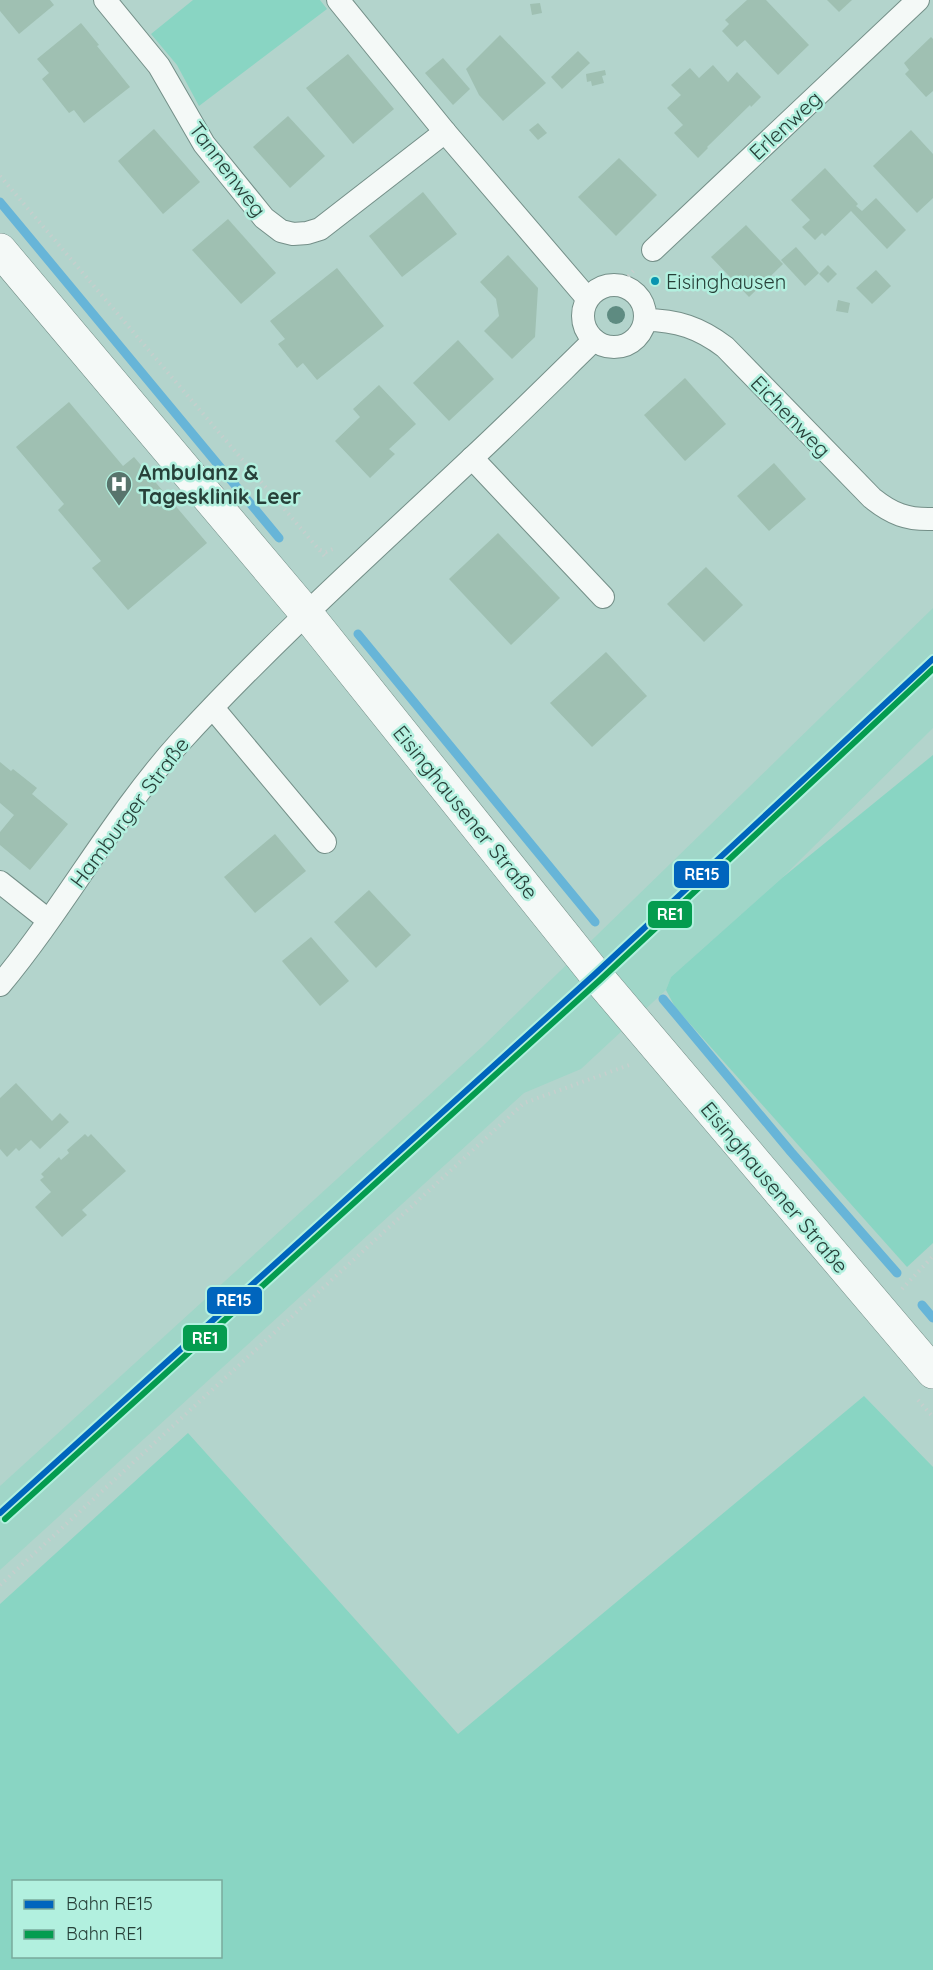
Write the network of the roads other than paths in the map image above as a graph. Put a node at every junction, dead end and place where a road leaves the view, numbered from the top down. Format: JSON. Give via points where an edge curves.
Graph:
{"nodes":[{"id":1,"x":105,"y":0,"type":"edge"},
{"id":2,"x":338,"y":0,"type":"edge"},
{"id":3,"x":918,"y":0,"type":"edge"},
{"id":4,"x":445,"y":132,"type":"junction"},
{"id":5,"x":0,"y":250,"type":"edge"},
{"id":6,"x":653,"y":250,"type":"dead end"},
{"id":7,"x":587,"y":298,"type":"junction"},
{"id":8,"x":645,"y":320,"type":"junction"},
{"id":9,"x":594,"y":340,"type":"junction"},
{"id":10,"x":472,"y":458,"type":"junction"},
{"id":11,"x":933,"y":519,"type":"edge"},
{"id":12,"x":603,"y":597,"type":"dead end"},
{"id":13,"x":306,"y":613,"type":"junction"},
{"id":14,"x":213,"y":708,"type":"junction"},
{"id":15,"x":325,"y":842,"type":"dead end"},
{"id":16,"x":0,"y":882,"type":"edge"},
{"id":17,"x":48,"y":920,"type":"junction"},
{"id":18,"x":0,"y":985,"type":"edge"},
{"id":19,"x":933,"y":1372,"type":"edge"}],
"edges":[{"from":1,"to":4,"type":"street","name":"Tannenweg","via":[[159,66],[204,144],[264,218],[281,231],[293,234],[320,229]]},
{"from":2,"to":4,"type":"street"},
{"from":3,"to":6,"type":"street","name":"Erlenweg"},
{"from":4,"to":7,"type":"street"},
{"from":5,"to":13,"type":"street","name":"Eisinghausener Straße"},
{"from":7,"to":8,"type":"street","via":[[605,285],[627,287],[641,300]]},
{"from":7,"to":9,"type":"street","via":[[582,317]]},
{"from":8,"to":9,"type":"street","via":[[637,338],[625,345],[606,346]]},
{"from":8,"to":11,"type":"street","name":"Eichenweg","via":[[683,324],[713,338],[872,498],[888,511],[907,518]]},
{"from":9,"to":10,"type":"street"},
{"from":10,"to":12,"type":"street"},
{"from":10,"to":13,"type":"street"},
{"from":13,"to":14,"type":"street","name":"Hamburger Straße"},
{"from":13,"to":19,"type":"street","name":"Eisinghausener Straße","via":[[595,974]]},
{"from":14,"to":15,"type":"street"},
{"from":14,"to":17,"type":"street","name":"Hamburger Straße","via":[[125,809]]},
{"from":16,"to":17,"type":"street"},
{"from":17,"to":18,"type":"street","name":"Hamburger Straße"}]}
